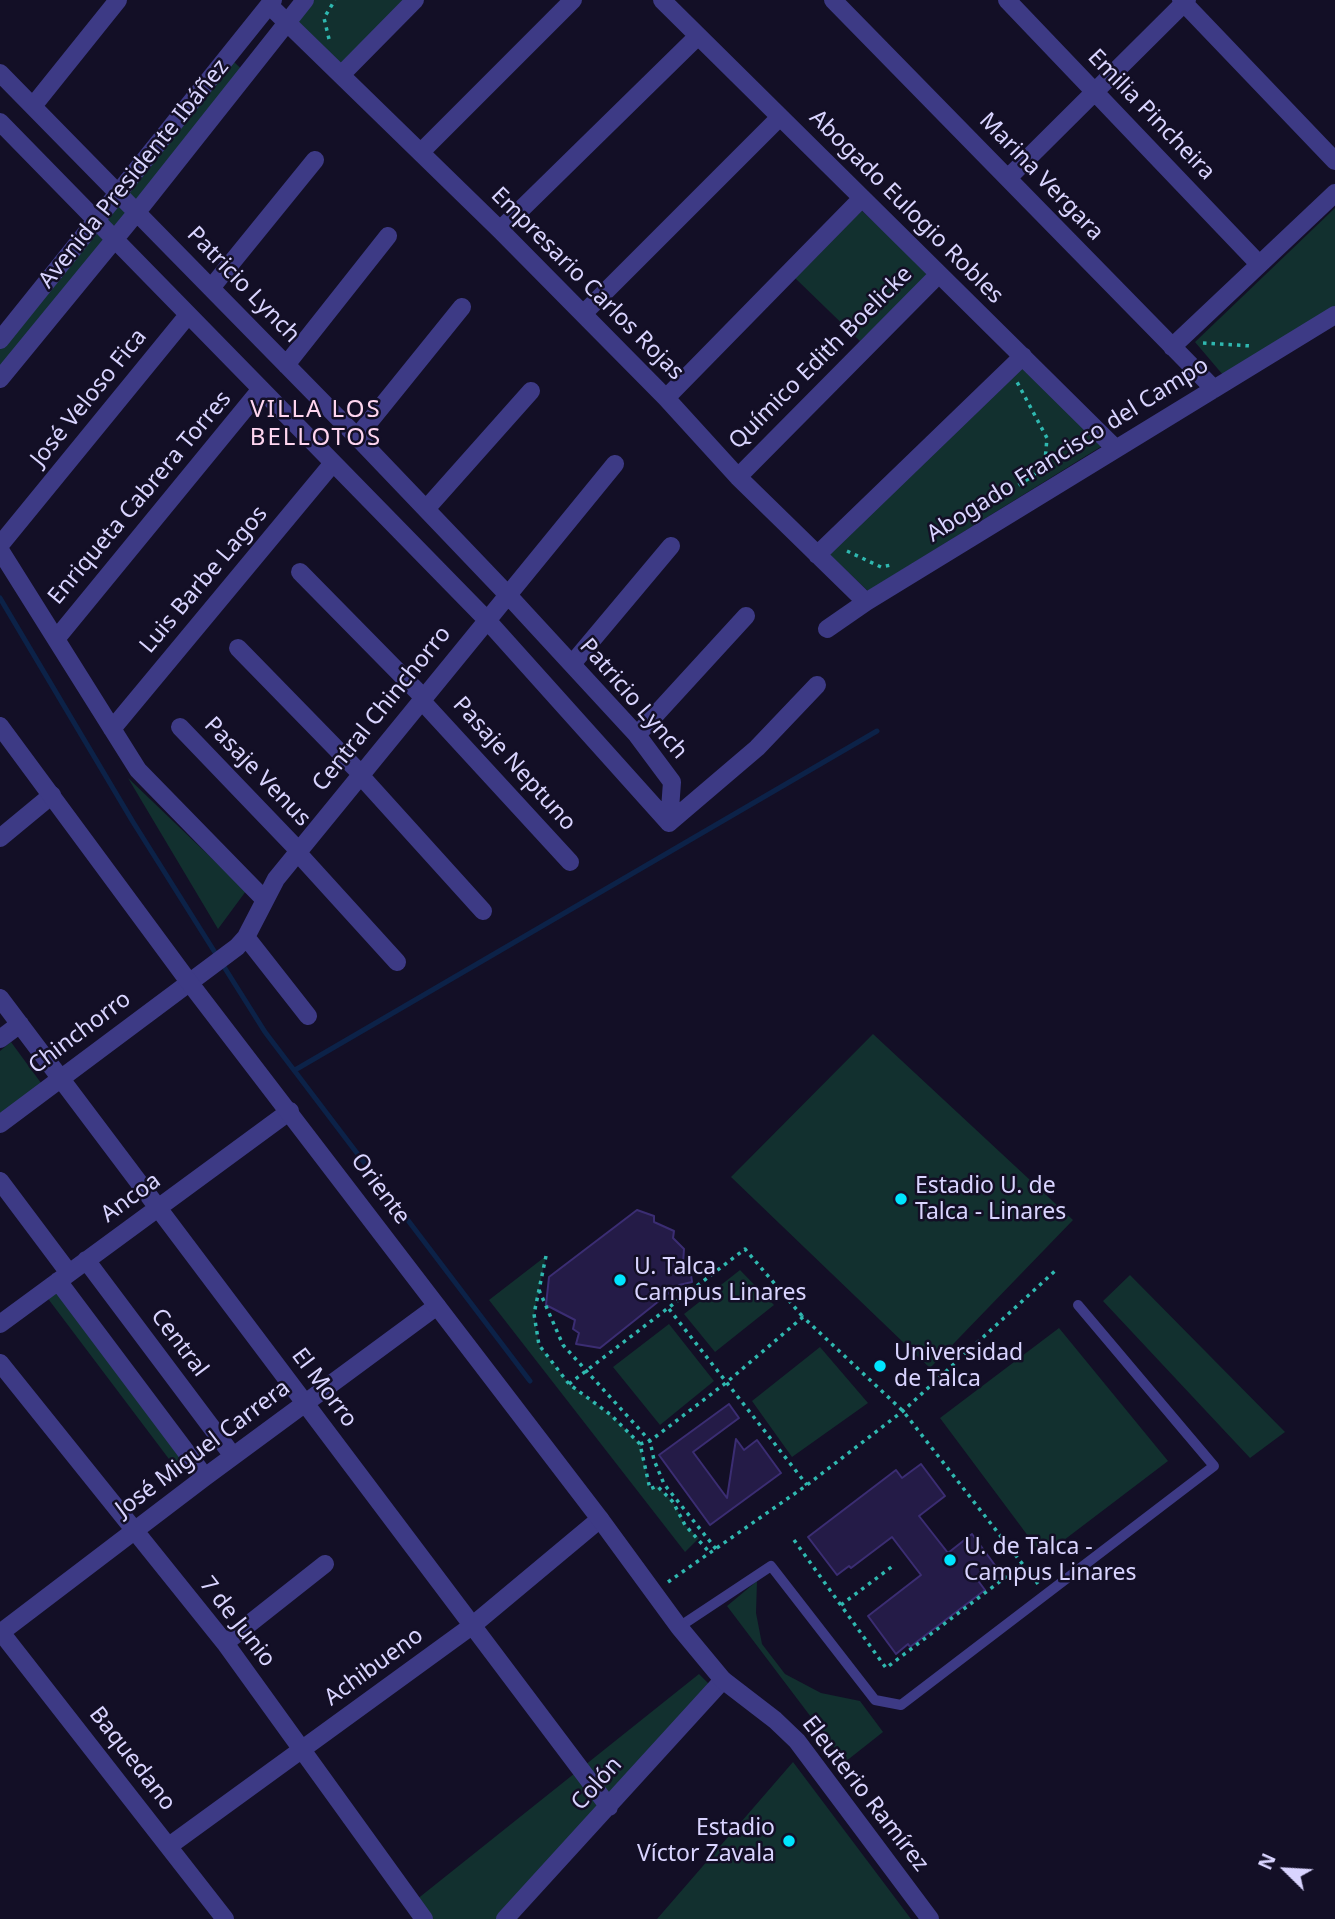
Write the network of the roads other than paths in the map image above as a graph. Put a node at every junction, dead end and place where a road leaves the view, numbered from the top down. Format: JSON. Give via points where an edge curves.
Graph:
{"nodes":[{"id":1,"x":118,"y":0,"type":"edge"},
{"id":2,"x":305,"y":0,"type":"edge"},
{"id":3,"x":415,"y":0,"type":"edge"},
{"id":4,"x":573,"y":0,"type":"edge"},
{"id":5,"x":662,"y":0,"type":"edge"},
{"id":6,"x":834,"y":0,"type":"edge"},
{"id":7,"x":1007,"y":0,"type":"edge"},
{"id":8,"x":1184,"y":1,"type":"edge"},
{"id":9,"x":271,"y":2,"type":"edge"},
{"id":10,"x":287,"y":22,"type":"junction"},
{"id":11,"x":698,"y":36,"type":"junction"},
{"id":12,"x":343,"y":72,"type":"junction"},
{"id":13,"x":0,"y":73,"type":"edge"},
{"id":14,"x":1095,"y":92,"type":"junction"},
{"id":15,"x":33,"y":106,"type":"junction"},
{"id":16,"x":780,"y":117,"type":"junction"},
{"id":17,"x":4,"y":134,"type":"edge"},
{"id":18,"x":421,"y":152,"type":"junction"},
{"id":19,"x":315,"y":160,"type":"dead end"},
{"id":20,"x":1335,"y":161,"type":"edge"},
{"id":21,"x":1007,"y":178,"type":"junction"},
{"id":22,"x":1335,"y":193,"type":"edge"},
{"id":23,"x":119,"y":194,"type":"junction"},
{"id":24,"x":862,"y":198,"type":"junction"},
{"id":25,"x":136,"y":212,"type":"junction"},
{"id":26,"x":97,"y":221,"type":"junction"},
{"id":27,"x":500,"y":230,"type":"junction"},
{"id":28,"x":388,"y":236,"type":"dead end"},
{"id":29,"x":114,"y":239,"type":"junction"},
{"id":30,"x":1259,"y":264,"type":"junction"},
{"id":31,"x":939,"y":274,"type":"junction"},
{"id":32,"x":211,"y":288,"type":"junction"},
{"id":33,"x":462,"y":307,"type":"dead end"},
{"id":34,"x":583,"y":314,"type":"junction"},
{"id":35,"x":188,"y":315,"type":"junction"},
{"id":36,"x":1335,"y":315,"type":"edge"},
{"id":37,"x":0,"y":340,"type":"edge"},
{"id":38,"x":1172,"y":347,"type":"junction"},
{"id":39,"x":1016,"y":362,"type":"junction"},
{"id":40,"x":286,"y":365,"type":"junction"},
{"id":41,"x":0,"y":379,"type":"edge"},
{"id":42,"x":261,"y":389,"type":"junction"},
{"id":43,"x":1214,"y":389,"type":"junction"},
{"id":44,"x":531,"y":391,"type":"dead end"},
{"id":45,"x":666,"y":398,"type":"junction"},
{"id":46,"x":357,"y":437,"type":"junction"},
{"id":47,"x":1116,"y":449,"type":"junction"},
{"id":48,"x":333,"y":463,"type":"junction"},
{"id":49,"x":615,"y":464,"type":"dead end"},
{"id":50,"x":738,"y":477,"type":"junction"},
{"id":51,"x":426,"y":509,"type":"junction"},
{"id":52,"x":0,"y":547,"type":"edge"},
{"id":53,"x":671,"y":547,"type":"dead end"},
{"id":54,"x":823,"y":549,"type":"junction"},
{"id":55,"x":300,"y":572,"type":"dead end"},
{"id":56,"x":507,"y":594,"type":"junction"},
{"id":57,"x":866,"y":602,"type":"junction"},
{"id":58,"x":746,"y":616,"type":"dead end"},
{"id":59,"x":486,"y":619,"type":"junction"},
{"id":60,"x":827,"y":629,"type":"dead end"},
{"id":61,"x":56,"y":639,"type":"junction"},
{"id":62,"x":238,"y":648,"type":"dead end"},
{"id":63,"x":572,"y":664,"type":"junction"},
{"id":64,"x":817,"y":685,"type":"dead end"},
{"id":65,"x":422,"y":698,"type":"junction"},
{"id":66,"x":0,"y":726,"type":"edge"},
{"id":67,"x":180,"y":727,"type":"dead end"},
{"id":68,"x":112,"y":729,"type":"junction"},
{"id":69,"x":637,"y":735,"type":"junction"},
{"id":70,"x":360,"y":775,"type":"junction"},
{"id":71,"x":52,"y":795,"type":"junction"},
{"id":72,"x":669,"y":823,"type":"junction"},
{"id":73,"x":0,"y":838,"type":"edge"},
{"id":74,"x":298,"y":851,"type":"junction"},
{"id":75,"x":570,"y":862,"type":"dead end"},
{"id":76,"x":264,"y":899,"type":"junction"},
{"id":77,"x":483,"y":911,"type":"dead end"},
{"id":78,"x":242,"y":942,"type":"junction"},
{"id":79,"x":397,"y":962,"type":"dead end"},
{"id":80,"x":189,"y":982,"type":"junction"},
{"id":81,"x":0,"y":998,"type":"edge"},
{"id":82,"x":308,"y":1016,"type":"dead end"},
{"id":83,"x":20,"y":1024,"type":"junction"},
{"id":84,"x":0,"y":1039,"type":"edge"},
{"id":85,"x":61,"y":1078,"type":"junction"},
{"id":86,"x":290,"y":1111,"type":"junction"},
{"id":87,"x":0,"y":1124,"type":"edge"},
{"id":88,"x":0,"y":1181,"type":"edge"},
{"id":89,"x":159,"y":1208,"type":"junction"},
{"id":90,"x":86,"y":1260,"type":"junction"},
{"id":91,"x":63,"y":1277,"type":"junction"},
{"id":92,"x":1078,"y":1305,"type":"dead end"},
{"id":93,"x":437,"y":1306,"type":"junction"},
{"id":94,"x":0,"y":1324,"type":"edge"},
{"id":95,"x":0,"y":1363,"type":"edge"},
{"id":96,"x":304,"y":1404,"type":"junction"},
{"id":97,"x":233,"y":1456,"type":"junction"},
{"id":98,"x":205,"y":1477,"type":"junction"},
{"id":99,"x":600,"y":1519,"type":"junction"},
{"id":100,"x":133,"y":1531,"type":"junction"},
{"id":101,"x":325,"y":1564,"type":"dead end"},
{"id":102,"x":473,"y":1625,"type":"junction"},
{"id":103,"x":679,"y":1627,"type":"junction"},
{"id":104,"x":0,"y":1632,"type":"edge"},
{"id":105,"x":225,"y":1643,"type":"junction"},
{"id":106,"x":723,"y":1680,"type":"junction"},
{"id":107,"x":302,"y":1750,"type":"junction"},
{"id":108,"x":609,"y":1807,"type":"junction"},
{"id":109,"x":169,"y":1846,"type":"junction"},
{"id":110,"x":225,"y":1919,"type":"edge"},
{"id":111,"x":424,"y":1919,"type":"edge"},
{"id":112,"x":505,"y":1919,"type":"edge"},
{"id":113,"x":930,"y":1919,"type":"edge"}],
"edges":[{"from":1,"to":15,"type":"street"},
{"from":2,"to":10,"type":"street","name":"Avenida Presidente Ibáñez"},
{"from":3,"to":12,"type":"street"},
{"from":4,"to":18,"type":"street"},
{"from":5,"to":11,"type":"street","name":"Abogado Eulogio Robles"},
{"from":6,"to":21,"type":"street","name":"Marina Vergara"},
{"from":7,"to":14,"type":"street","name":"Emilia Pincheira"},
{"from":8,"to":14,"type":"street"},
{"from":8,"to":20,"type":"street"},
{"from":9,"to":10,"type":"street","name":"Empresario Carlos Rojas"},
{"from":9,"to":23,"type":"street","name":"Avenida Presidente Ibáñez"},
{"from":10,"to":12,"type":"street","name":"Empresario Carlos Rojas"},
{"from":10,"to":25,"type":"street","name":"Avenida Presidente Ibáñez"},
{"from":11,"to":16,"type":"street","name":"Abogado Eulogio Robles"},
{"from":11,"to":27,"type":"street"},
{"from":12,"to":18,"type":"street","name":"Empresario Carlos Rojas"},
{"from":13,"to":15,"type":"street","name":"Patricio Lynch"},
{"from":14,"to":21,"type":"street"},
{"from":14,"to":30,"type":"street","name":"Emilia Pincheira"},
{"from":15,"to":23,"type":"street","name":"Patricio Lynch"},
{"from":16,"to":24,"type":"street","name":"Abogado Eulogio Robles"},
{"from":16,"to":34,"type":"street"},
{"from":17,"to":26,"type":"street"},
{"from":18,"to":27,"type":"street","name":"Empresario Carlos Rojas"},
{"from":19,"to":32,"type":"street"},
{"from":21,"to":38,"type":"street","name":"Marina Vergara"},
{"from":22,"to":30,"type":"street"},
{"from":23,"to":25,"type":"street","name":"Patricio Lynch"},
{"from":23,"to":26,"type":"street","name":"Avenida Presidente Ibáñez"},
{"from":24,"to":31,"type":"street","name":"Abogado Eulogio Robles"},
{"from":24,"to":45,"type":"street"},
{"from":25,"to":29,"type":"street","name":"Avenida Presidente Ibáñez"},
{"from":25,"to":32,"type":"street","name":"Patricio Lynch"},
{"from":26,"to":29,"type":"street"},
{"from":26,"to":37,"type":"street","name":"Avenida Presidente Ibáñez"},
{"from":27,"to":34,"type":"street","name":"Empresario Carlos Rojas"},
{"from":28,"to":40,"type":"street"},
{"from":29,"to":35,"type":"street"},
{"from":29,"to":41,"type":"street","name":"Avenida Presidente Ibáñez"},
{"from":30,"to":38,"type":"street"},
{"from":31,"to":39,"type":"street","name":"Abogado Eulogio Robles"},
{"from":31,"to":50,"type":"street","name":"Químico Edith Boelicke"},
{"from":32,"to":40,"type":"street","name":"Patricio Lynch"},
{"from":33,"to":46,"type":"street"},
{"from":34,"to":45,"type":"street","name":"Empresario Carlos Rojas"},
{"from":35,"to":42,"type":"street"},
{"from":35,"to":52,"type":"street","name":"José Veloso Fica"},
{"from":36,"to":43,"type":"street","name":"Abogado Francisco del Campo"},
{"from":38,"to":43,"type":"street","name":"Marina Vergara"},
{"from":39,"to":47,"type":"street","name":"Abogado Eulogio Robles"},
{"from":39,"to":54,"type":"street"},
{"from":40,"to":46,"type":"street","name":"Patricio Lynch"},
{"from":42,"to":48,"type":"street"},
{"from":42,"to":61,"type":"street","name":"Enriqueta Cabrera Torres"},
{"from":43,"to":47,"type":"street","name":"Abogado Francisco del Campo"},
{"from":44,"to":51,"type":"street"},
{"from":45,"to":50,"type":"street","name":"Empresario Carlos Rojas"},
{"from":46,"to":51,"type":"street","name":"Patricio Lynch"},
{"from":47,"to":57,"type":"street","name":"Abogado Francisco del Campo"},
{"from":48,"to":59,"type":"street"},
{"from":48,"to":68,"type":"street","name":"Luis Barbe Lagos"},
{"from":49,"to":56,"type":"street","name":"Central Chinchorro"},
{"from":50,"to":54,"type":"street","name":"Empresario Carlos Rojas"},
{"from":51,"to":56,"type":"street","name":"Patricio Lynch"},
{"from":52,"to":61,"type":"street"},
{"from":53,"to":63,"type":"street"},
{"from":54,"to":57,"type":"street","name":"Empresario Carlos Rojas"},
{"from":55,"to":65,"type":"street","name":"Pasaje Neptuno"},
{"from":56,"to":59,"type":"street","name":"Central Chinchorro"},
{"from":56,"to":63,"type":"street","name":"Patricio Lynch"},
{"from":57,"to":60,"type":"street","name":"Abogado Francisco del Campo"},
{"from":58,"to":69,"type":"street"},
{"from":59,"to":65,"type":"street","name":"Central Chinchorro"},
{"from":59,"to":72,"type":"street"},
{"from":61,"to":68,"type":"street"},
{"from":62,"to":70,"type":"street"},
{"from":63,"to":69,"type":"street","name":"Patricio Lynch"},
{"from":64,"to":72,"type":"street","via":[[757,748]]},
{"from":65,"to":70,"type":"street","name":"Central Chinchorro"},
{"from":65,"to":75,"type":"street","name":"Pasaje Neptuno"},
{"from":66,"to":71,"type":"street","name":"Oriente"},
{"from":67,"to":74,"type":"street","name":"Pasaje Venus"},
{"from":68,"to":76,"type":"street","via":[[138,770]]},
{"from":69,"to":72,"type":"street","name":"Patricio Lynch","via":[[672,782]]},
{"from":70,"to":74,"type":"street","name":"Central Chinchorro"},
{"from":70,"to":77,"type":"street"},
{"from":71,"to":73,"type":"street"},
{"from":71,"to":80,"type":"street","name":"Oriente"},
{"from":74,"to":76,"type":"street","name":"Central Chinchorro"},
{"from":74,"to":79,"type":"street","name":"Pasaje Venus"},
{"from":76,"to":78,"type":"street","name":"Central Chinchorro"},
{"from":78,"to":80,"type":"street","name":"Central Chinchorro"},
{"from":78,"to":82,"type":"street"},
{"from":80,"to":85,"type":"street","name":"Chinchorro"},
{"from":80,"to":86,"type":"street","name":"Oriente"},
{"from":81,"to":83,"type":"street","name":"El Morro"},
{"from":83,"to":84,"type":"street"},
{"from":83,"to":85,"type":"street","name":"El Morro"},
{"from":85,"to":87,"type":"street","name":"Chinchorro"},
{"from":85,"to":89,"type":"street","name":"El Morro"},
{"from":86,"to":89,"type":"street","name":"Ancoa"},
{"from":86,"to":93,"type":"street","name":"Oriente"},
{"from":88,"to":91,"type":"street"},
{"from":89,"to":90,"type":"street","name":"Ancoa"},
{"from":89,"to":96,"type":"street","name":"El Morro"},
{"from":90,"to":91,"type":"street","name":"Ancoa"},
{"from":90,"to":97,"type":"street","name":"Central"},
{"from":91,"to":94,"type":"street","name":"Ancoa"},
{"from":91,"to":98,"type":"street"},
{"from":92,"to":103,"type":"lane","via":[[1214,1465],[901,1705],[874,1700],[771,1566]]},
{"from":93,"to":96,"type":"street","name":"José Miguel Carrera"},
{"from":93,"to":99,"type":"street","name":"Oriente"},
{"from":95,"to":100,"type":"street","name":"7 de Junio"},
{"from":96,"to":97,"type":"street","name":"José Miguel Carrera"},
{"from":96,"to":102,"type":"street","name":"El Morro"},
{"from":97,"to":98,"type":"street","name":"José Miguel Carrera"},
{"from":98,"to":100,"type":"street","name":"José Miguel Carrera"},
{"from":99,"to":102,"type":"street","name":"Achibueno"},
{"from":99,"to":103,"type":"street","name":"Oriente"},
{"from":100,"to":104,"type":"street","name":"José Miguel Carrera"},
{"from":100,"to":105,"type":"street","name":"7 de Junio"},
{"from":101,"to":105,"type":"street"},
{"from":102,"to":107,"type":"street","name":"Achibueno"},
{"from":102,"to":108,"type":"street","name":"El Morro"},
{"from":103,"to":106,"type":"street","name":"Oriente"},
{"from":104,"to":109,"type":"street","name":"Baquedano"},
{"from":105,"to":107,"type":"street","name":"7 de Junio"},
{"from":106,"to":108,"type":"street","name":"Colón"},
{"from":106,"to":113,"type":"street","name":"Eleuterio Ramírez","via":[[797,1741]]},
{"from":107,"to":109,"type":"street","name":"Achibueno"},
{"from":107,"to":111,"type":"street","name":"7 de Junio"},
{"from":108,"to":112,"type":"street","name":"Colón"},
{"from":109,"to":110,"type":"street","name":"Baquedano"}]}
